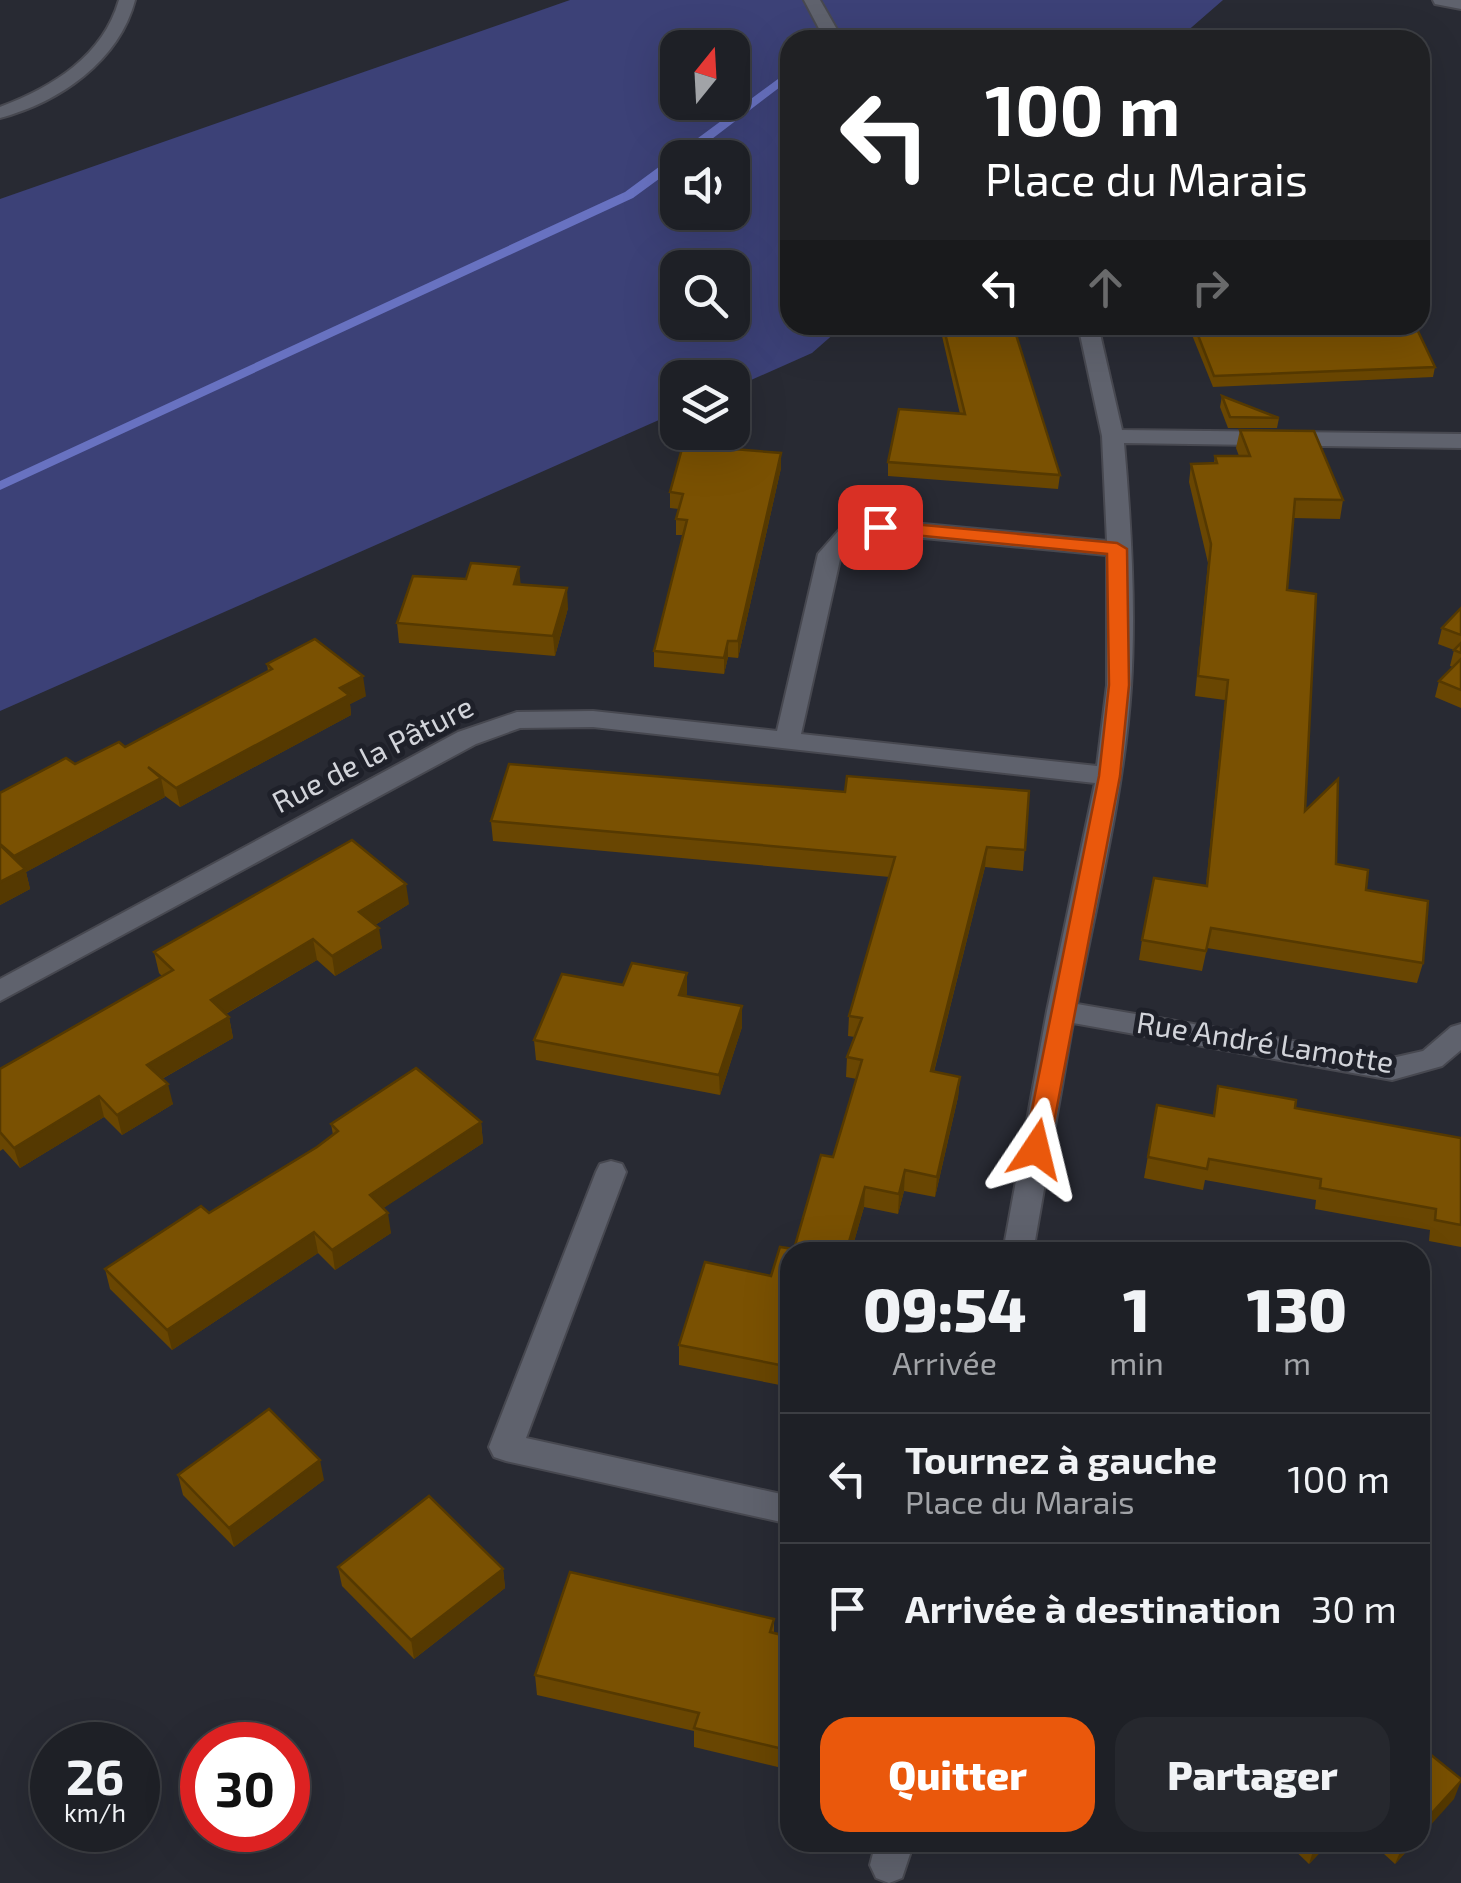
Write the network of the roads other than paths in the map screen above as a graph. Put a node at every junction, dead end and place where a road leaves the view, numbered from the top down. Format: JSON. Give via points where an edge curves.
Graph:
{"nodes":[{"id":1,"x":127,"y":0,"type":"edge"},
{"id":2,"x":812,"y":0,"type":"edge"},
{"id":3,"x":1441,"y":0,"type":"edge"},
{"id":4,"x":1461,"y":4,"type":"edge"},
{"id":5,"x":828,"y":30,"type":"edge"},
{"id":6,"x":0,"y":99,"type":"edge"},
{"id":7,"x":27,"y":104,"type":"junction"},
{"id":8,"x":0,"y":113,"type":"edge"},
{"id":9,"x":1090,"y":335,"type":"edge"},
{"id":10,"x":1113,"y":436,"type":"junction"},
{"id":11,"x":1461,"y":441,"type":"edge"},
{"id":12,"x":1117,"y":549,"type":"junction"},
{"id":13,"x":787,"y":741,"type":"junction"},
{"id":14,"x":1110,"y":776,"type":"junction"},
{"id":15,"x":0,"y":991,"type":"edge"},
{"id":16,"x":1061,"y":1010,"type":"junction"},
{"id":17,"x":1461,"y":1034,"type":"edge"},
{"id":18,"x":611,"y":1172,"type":"dead end"},
{"id":19,"x":1020,"y":1242,"type":"edge"},
{"id":20,"x":780,"y":1508,"type":"edge"}],
"edges":[{"from":1,"to":7,"type":"street","via":[[116,34]]},
{"from":2,"to":5,"type":"street"},
{"from":3,"to":4,"type":"street"},
{"from":6,"to":7,"type":"street"},
{"from":7,"to":8,"type":"street"},
{"from":9,"to":10,"type":"street"},
{"from":10,"to":11,"type":"street"},
{"from":10,"to":12,"type":"street"},
{"from":12,"to":13,"type":"street","via":[[880,527],[848,534],[830,554]]},
{"from":12,"to":14,"type":"street","via":[[1119,685]]},
{"from":13,"to":14,"type":"street","name":"Rue de la Pâture"},
{"from":13,"to":15,"type":"street","name":"Rue de la Pâture","via":[[594,719],[517,720],[467,738]]},
{"from":14,"to":16,"type":"street"},
{"from":16,"to":17,"type":"street","name":"Rue André Lamotte","via":[[1392,1068],[1432,1059]]},
{"from":16,"to":19,"type":"street"},
{"from":18,"to":20,"type":"street","via":[[506,1447]]}]}
